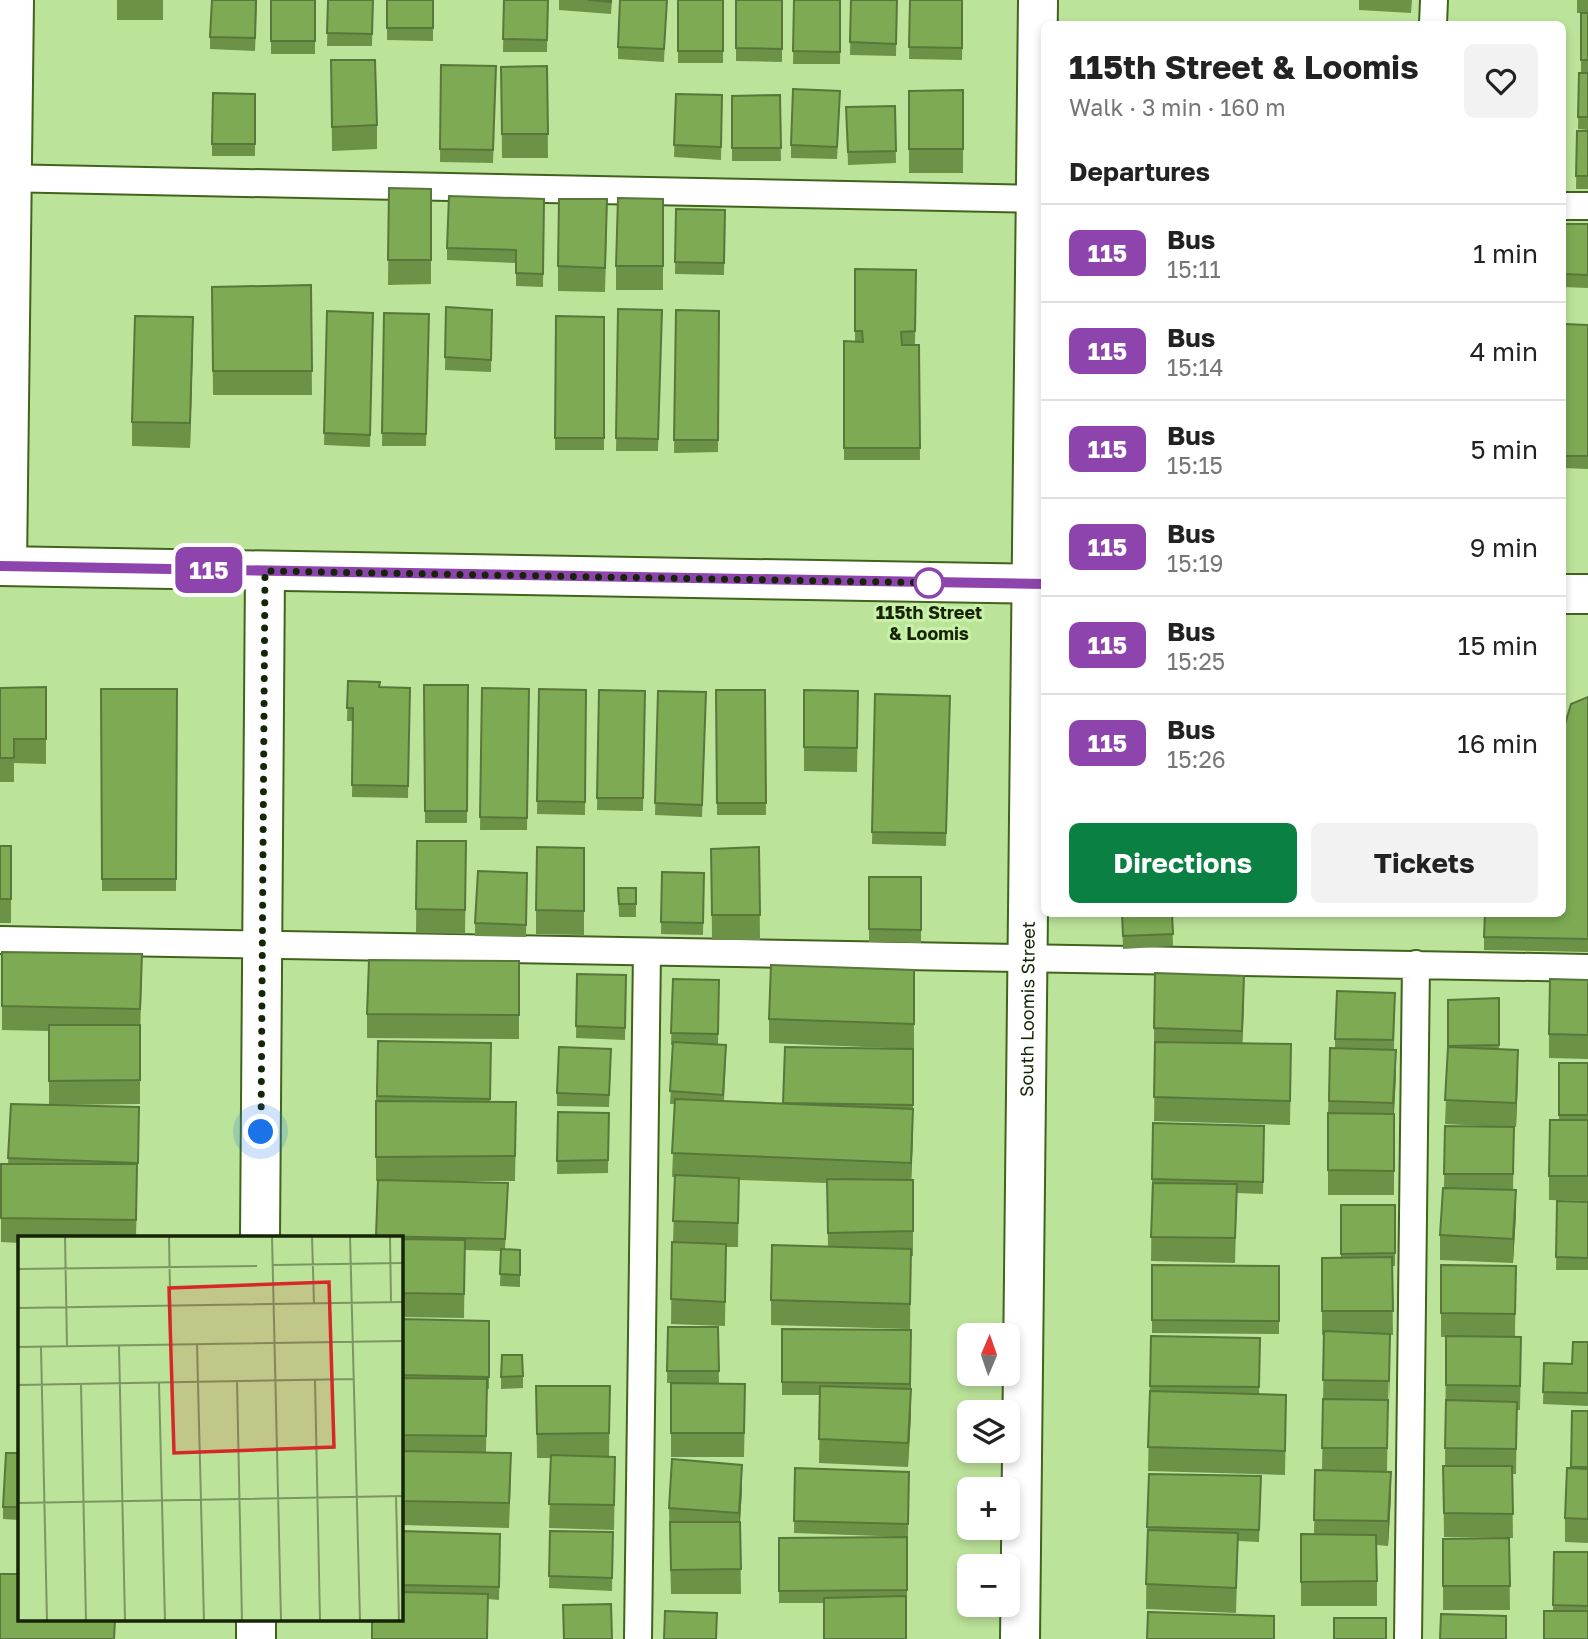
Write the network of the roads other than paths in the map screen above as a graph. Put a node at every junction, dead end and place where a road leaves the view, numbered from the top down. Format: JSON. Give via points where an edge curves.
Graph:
{"nodes":[{"id":1,"x":14,"y":0,"type":"edge"},
{"id":2,"x":1038,"y":0,"type":"edge"},
{"id":3,"x":1434,"y":0,"type":"edge"},
{"id":4,"x":1433,"y":21,"type":"edge"},
{"id":5,"x":6,"y":178,"type":"edge"},
{"id":6,"x":1041,"y":199,"type":"edge"},
{"id":7,"x":1566,"y":206,"type":"edge"},
{"id":8,"x":1588,"y":206,"type":"edge"},
{"id":9,"x":4,"y":566,"type":"edge"},
{"id":10,"x":265,"y":571,"type":"junction"},
{"id":11,"x":1038,"y":584,"type":"edge"},
{"id":12,"x":1566,"y":594,"type":"edge"},
{"id":13,"x":1588,"y":594,"type":"edge"},
{"id":14,"x":0,"y":940,"type":"edge"},
{"id":15,"x":262,"y":945,"type":"junction"},
{"id":16,"x":647,"y":952,"type":"junction"},
{"id":17,"x":1028,"y":957,"type":"junction"},
{"id":18,"x":1416,"y":964,"type":"junction"},
{"id":19,"x":1588,"y":968,"type":"edge"},
{"id":20,"x":260,"y":1236,"type":"edge"},
{"id":21,"x":638,"y":1639,"type":"edge"},
{"id":22,"x":1020,"y":1639,"type":"edge"},
{"id":23,"x":1408,"y":1639,"type":"edge"}],
"edges":[{"from":1,"to":5,"type":"street"},
{"from":2,"to":6,"type":"street","name":"South Loomis Street"},
{"from":3,"to":4,"type":"lane"},
{"from":5,"to":6,"type":"lane"},
{"from":5,"to":9,"type":"street"},
{"from":6,"to":11,"type":"street","name":"South Loomis Street"},
{"from":7,"to":8,"type":"lane"},
{"from":9,"to":10,"type":"street"},
{"from":10,"to":11,"type":"street"},
{"from":10,"to":15,"type":"street"},
{"from":11,"to":17,"type":"street","name":"South Loomis Street"},
{"from":12,"to":13,"type":"street"},
{"from":14,"to":15,"type":"lane"},
{"from":15,"to":16,"type":"lane"},
{"from":15,"to":20,"type":"street"},
{"from":16,"to":17,"type":"lane"},
{"from":16,"to":21,"type":"lane"},
{"from":17,"to":18,"type":"lane"},
{"from":17,"to":22,"type":"street","name":"South Loomis Street"},
{"from":18,"to":19,"type":"lane"},
{"from":18,"to":23,"type":"lane"}]}
